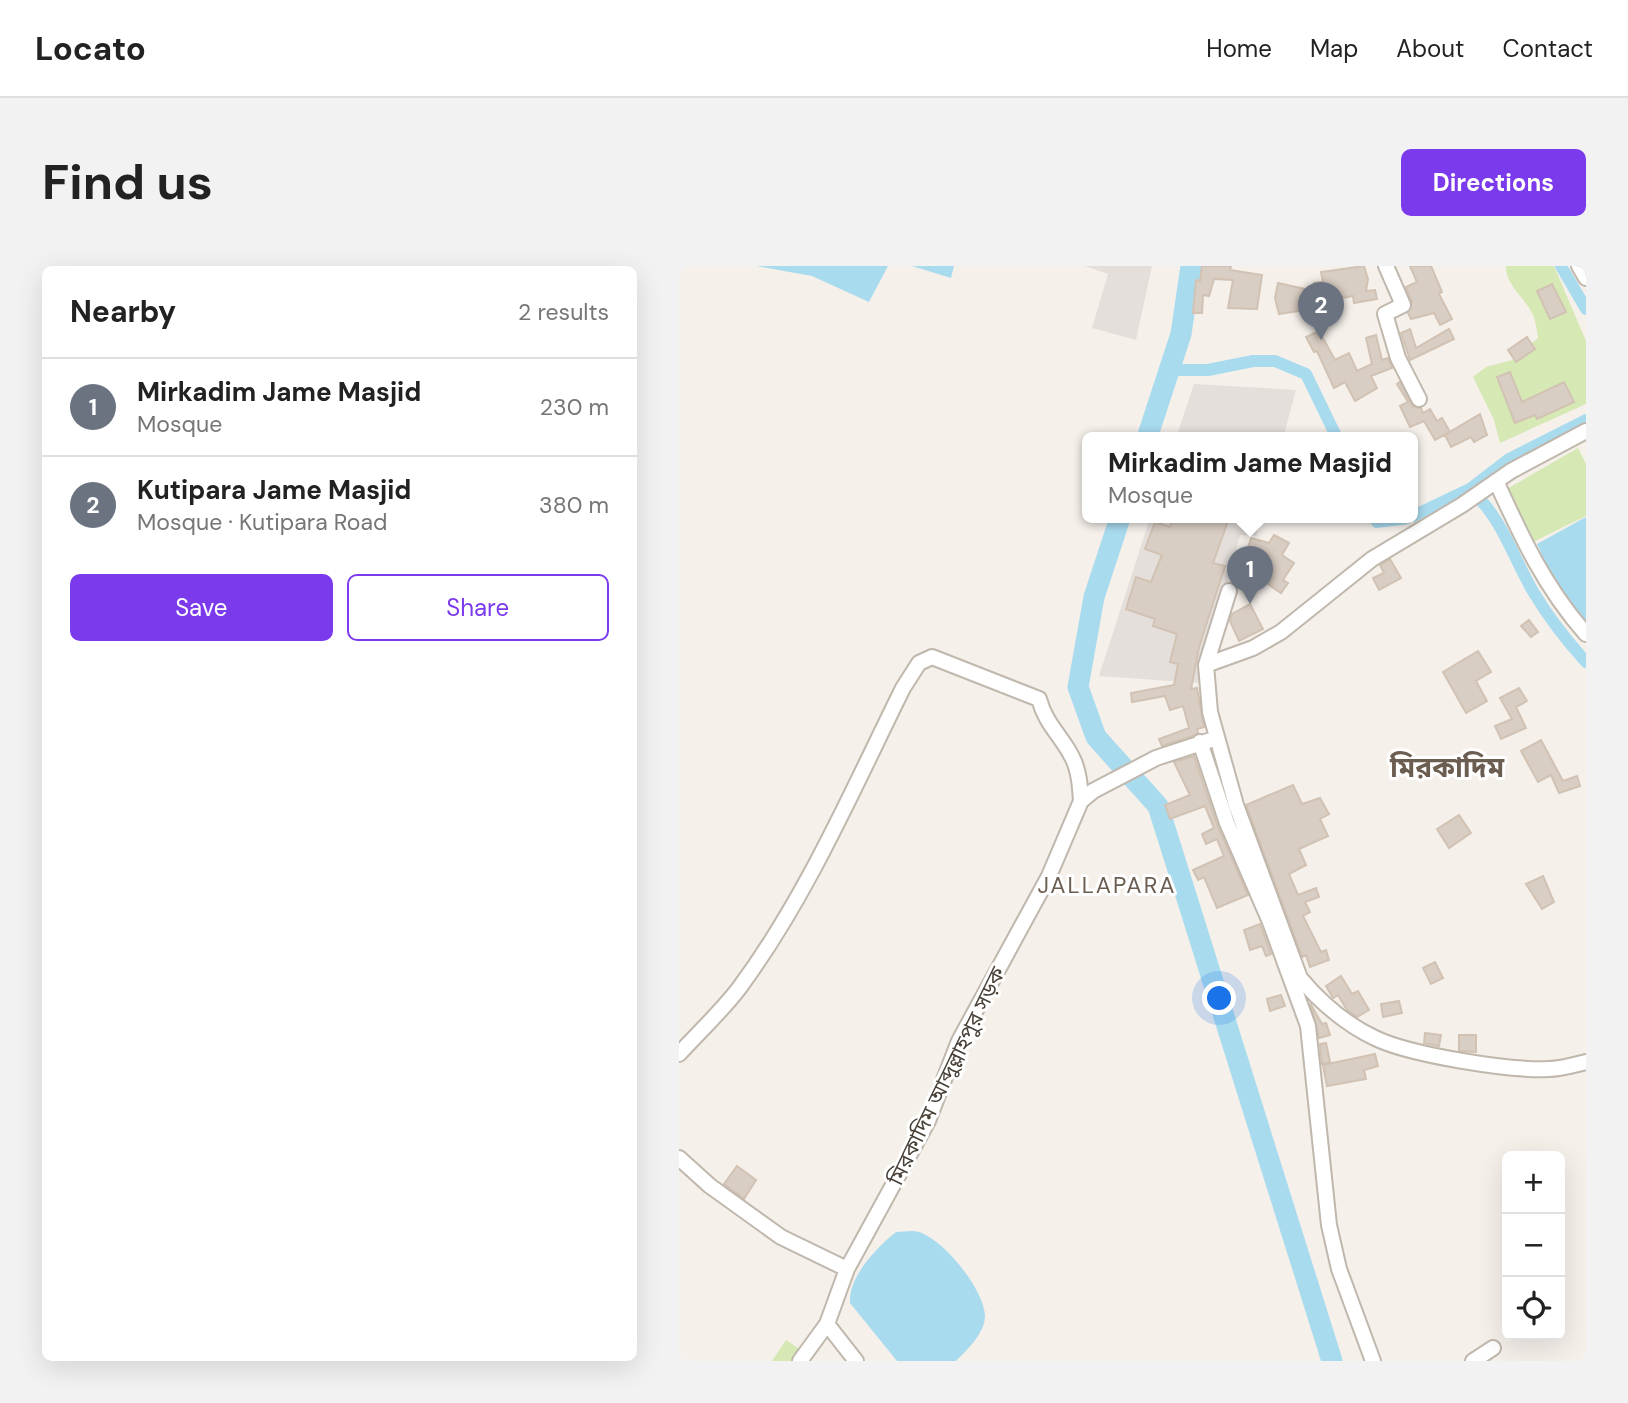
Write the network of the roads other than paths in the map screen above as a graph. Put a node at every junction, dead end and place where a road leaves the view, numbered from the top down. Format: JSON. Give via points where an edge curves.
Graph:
{"nodes":[{"id":1,"x":1386,"y":266,"type":"edge"},
{"id":2,"x":1579,"y":266,"type":"edge"},
{"id":3,"x":1586,"y":278,"type":"edge"},
{"id":4,"x":1419,"y":399,"type":"dead end"},
{"id":5,"x":1586,"y":431,"type":"edge"},
{"id":6,"x":1490,"y":485,"type":"junction"},
{"id":7,"x":1229,"y":592,"type":"dead end"},
{"id":8,"x":1586,"y":634,"type":"edge"},
{"id":9,"x":1206,"y":665,"type":"junction"},
{"id":10,"x":1217,"y":738,"type":"junction"},
{"id":11,"x":1201,"y":742,"type":"junction"},
{"id":12,"x":1081,"y":801,"type":"junction"},
{"id":13,"x":679,"y":1054,"type":"edge"},
{"id":14,"x":1586,"y":1062,"type":"edge"},
{"id":15,"x":679,"y":1158,"type":"edge"},
{"id":16,"x":847,"y":1269,"type":"junction"},
{"id":17,"x":827,"y":1324,"type":"junction"},
{"id":18,"x":1493,"y":1348,"type":"dead end"},
{"id":19,"x":800,"y":1361,"type":"edge"},
{"id":20,"x":856,"y":1361,"type":"edge"},
{"id":21,"x":1373,"y":1361,"type":"edge"},
{"id":22,"x":1473,"y":1361,"type":"edge"}],
"edges":[{"from":1,"to":4,"type":"street","via":[[1403,305],[1385,314],[1390,335]]},
{"from":2,"to":3,"type":"street"},
{"from":5,"to":6,"type":"street"},
{"from":6,"to":8,"type":"street","via":[[1561,607]]},
{"from":6,"to":9,"type":"street","via":[[1372,559],[1281,632]]},
{"from":7,"to":9,"type":"street"},
{"from":9,"to":10,"type":"street","via":[[1205,689]]},
{"from":10,"to":11,"type":"street","name":"মিরকাদিম আব্দুল্লাহপুর সড়ক"},
{"from":10,"to":14,"type":"street","via":[[1259,870],[1300,978],[1312,992],[1350,1024],[1389,1042],[1477,1063],[1549,1069]]},
{"from":11,"to":12,"type":"street","name":"মিরকাদিম আব্দুল্লাহপুর সড়ক","via":[[1156,758],[1093,790]]},
{"from":11,"to":21,"type":"street","via":[[1227,823],[1308,1026],[1329,1225],[1339,1269]]},
{"from":12,"to":13,"type":"street","via":[[1072,756],[1045,721],[1038,699],[932,657],[919,663],[823,853],[782,921],[739,988]]},
{"from":12,"to":16,"type":"street","name":"মিরকাদিম আব্দুল্লাহপুর সড়ক","via":[[1049,876],[959,1041],[928,1121]]},
{"from":15,"to":16,"type":"street","via":[[781,1237]]},
{"from":16,"to":17,"type":"street","name":"মিরকাদিম আব্দুল্লাহপুর সড়ক"},
{"from":17,"to":19,"type":"street","name":"মিরকাদিম আব্দুল্লাহপুর সড়ক"},
{"from":17,"to":20,"type":"street"},
{"from":18,"to":22,"type":"street"}]}
